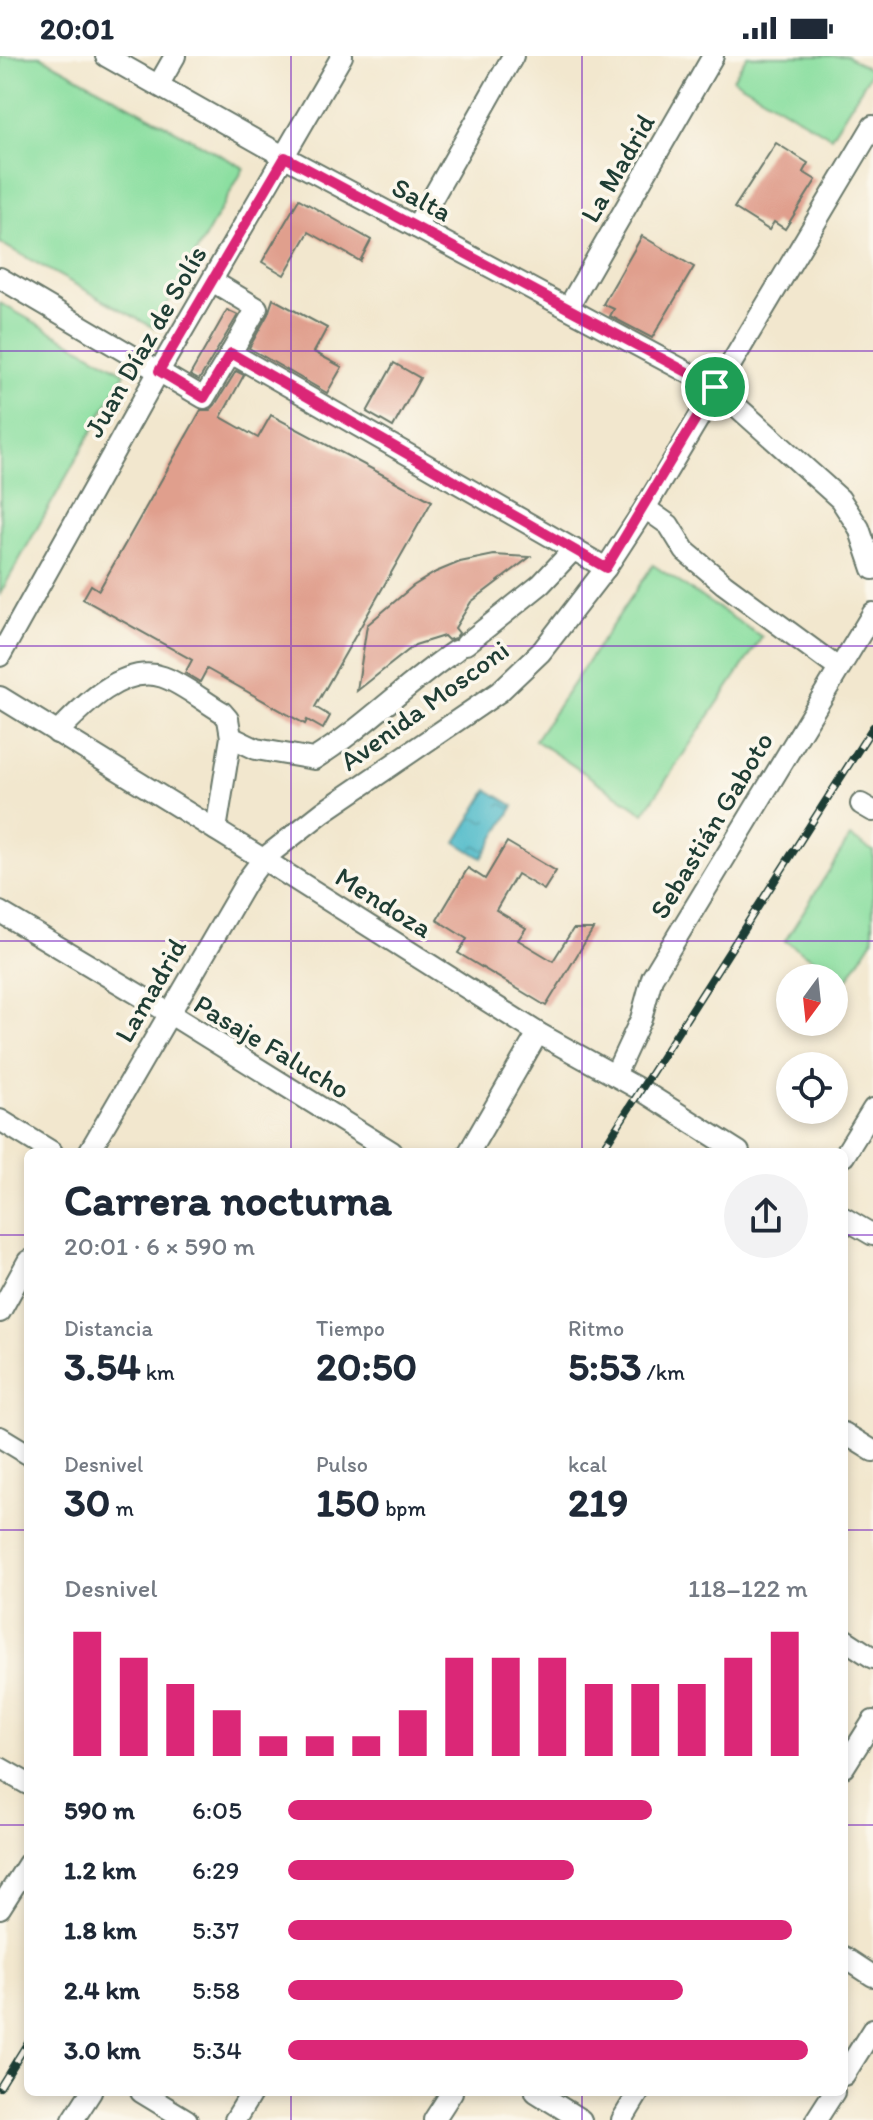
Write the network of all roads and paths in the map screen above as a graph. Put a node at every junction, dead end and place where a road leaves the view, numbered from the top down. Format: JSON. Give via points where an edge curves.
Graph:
{"nodes":[{"id":1,"x":106,"y":56,"type":"edge"},
{"id":2,"x":175,"y":56,"type":"edge"},
{"id":3,"x":342,"y":56,"type":"edge"},
{"id":4,"x":513,"y":56,"type":"edge"},
{"id":5,"x":713,"y":56,"type":"edge"},
{"id":6,"x":159,"y":84,"type":"junction"},
{"id":7,"x":873,"y":126,"type":"edge"},
{"id":8,"x":285,"y":157,"type":"junction"},
{"id":9,"x":416,"y":227,"type":"junction"},
{"id":10,"x":0,"y":278,"type":"edge"},
{"id":11,"x":212,"y":281,"type":"junction"},
{"id":12,"x":568,"y":308,"type":"junction"},
{"id":13,"x":231,"y":353,"type":"junction"},
{"id":14,"x":159,"y":371,"type":"junction"},
{"id":15,"x":715,"y":387,"type":"junction"},
{"id":16,"x":645,"y":508,"type":"junction"},
{"id":17,"x":574,"y":549,"type":"junction"},
{"id":18,"x":606,"y":568,"type":"junction"},
{"id":19,"x":873,"y":569,"type":"edge"},
{"id":20,"x":873,"y":613,"type":"edge"},
{"id":21,"x":0,"y":656,"type":"edge"},
{"id":22,"x":838,"y":668,"type":"junction"},
{"id":23,"x":0,"y":697,"type":"edge"},
{"id":24,"x":57,"y":733,"type":"junction"},
{"id":25,"x":231,"y":737,"type":"junction"},
{"id":26,"x":216,"y":830,"type":"junction"},
{"id":27,"x":263,"y":859,"type":"junction"},
{"id":28,"x":0,"y":912,"type":"edge"},
{"id":29,"x":167,"y":1014,"type":"junction"},
{"id":30,"x":538,"y":1033,"type":"junction"},
{"id":31,"x":615,"y":1075,"type":"junction"},
{"id":32,"x":873,"y":1109,"type":"edge"},
{"id":33,"x":0,"y":1120,"type":"edge"},
{"id":34,"x":46,"y":1148,"type":"edge"},
{"id":35,"x":91,"y":1148,"type":"edge"},
{"id":36,"x":385,"y":1148,"type":"edge"},
{"id":37,"x":471,"y":1148,"type":"edge"},
{"id":38,"x":733,"y":1148,"type":"edge"},
{"id":39,"x":848,"y":1150,"type":"edge"},
{"id":40,"x":848,"y":1220,"type":"edge"},
{"id":41,"x":873,"y":1235,"type":"edge"},
{"id":42,"x":24,"y":1268,"type":"edge"},
{"id":43,"x":0,"y":1312,"type":"edge"},
{"id":44,"x":848,"y":1435,"type":"edge"},
{"id":45,"x":0,"y":1437,"type":"edge"},
{"id":46,"x":873,"y":1451,"type":"edge"},
{"id":47,"x":24,"y":1452,"type":"edge"},
{"id":48,"x":848,"y":1642,"type":"edge"},
{"id":49,"x":873,"y":1658,"type":"edge"},
{"id":50,"x":873,"y":1721,"type":"edge"},
{"id":51,"x":848,"y":1761,"type":"edge"},
{"id":52,"x":0,"y":1768,"type":"edge"},
{"id":53,"x":24,"y":1782,"type":"edge"},
{"id":54,"x":24,"y":1870,"type":"edge"},
{"id":55,"x":0,"y":1908,"type":"edge"},
{"id":56,"x":848,"y":1960,"type":"edge"},
{"id":57,"x":873,"y":1976,"type":"edge"},
{"id":58,"x":873,"y":2029,"type":"edge"},
{"id":59,"x":848,"y":2069,"type":"edge"},
{"id":60,"x":88,"y":2096,"type":"edge"},
{"id":61,"x":148,"y":2096,"type":"edge"},
{"id":62,"x":250,"y":2096,"type":"edge"},
{"id":63,"x":449,"y":2096,"type":"edge"},
{"id":64,"x":542,"y":2096,"type":"edge"},
{"id":65,"x":637,"y":2096,"type":"edge"},
{"id":66,"x":831,"y":2096,"type":"edge"},
{"id":67,"x":73,"y":2120,"type":"edge"},
{"id":68,"x":187,"y":2120,"type":"edge"},
{"id":69,"x":235,"y":2120,"type":"edge"},
{"id":70,"x":434,"y":2120,"type":"edge"},
{"id":71,"x":581,"y":2120,"type":"edge"},
{"id":72,"x":622,"y":2120,"type":"edge"},
{"id":73,"x":816,"y":2120,"type":"edge"}],
"edges":[{"from":1,"to":6,"type":"street","name":"Salta"},
{"from":2,"to":6,"type":"street"},
{"from":3,"to":8,"type":"street","name":"Juan Díaz de Solís"},
{"from":4,"to":9,"type":"street"},
{"from":5,"to":12,"type":"street","name":"La Madrid"},
{"from":6,"to":8,"type":"street","name":"Salta"},
{"from":7,"to":15,"type":"street","name":"Avenida Mosconi"},
{"from":8,"to":9,"type":"street","name":"Salta"},
{"from":8,"to":11,"type":"street","name":"Juan Díaz de Solís"},
{"from":9,"to":12,"type":"street","name":"Salta"},
{"from":10,"to":14,"type":"street"},
{"from":11,"to":13,"type":"street","via":[[257,308]]},
{"from":11,"to":14,"type":"street","name":"Juan Díaz de Solís"},
{"from":12,"to":15,"type":"street","name":"Salta"},
{"from":13,"to":14,"type":"street","via":[[204,398]]},
{"from":13,"to":17,"type":"street"},
{"from":14,"to":21,"type":"street","name":"Juan Díaz de Solís"},
{"from":15,"to":16,"type":"street","name":"Avenida Mosconi"},
{"from":15,"to":19,"type":"street","name":"Salta","via":[[840,499],[859,528]]},
{"from":16,"to":18,"type":"street","name":"Avenida Mosconi"},
{"from":16,"to":22,"type":"street","via":[[669,525],[685,551],[724,584]]},
{"from":17,"to":18,"type":"street"},
{"from":17,"to":25,"type":"street","via":[[541,584],[314,759],[256,749]]},
{"from":18,"to":27,"type":"street","name":"Avenida Mosconi","via":[[541,652],[499,692]]},
{"from":20,"to":22,"type":"street","name":"Sebastián Gaboto"},
{"from":22,"to":31,"type":"street","name":"Sebastián Gaboto","via":[[652,978],[641,1019]]},
{"from":23,"to":24,"type":"street","name":"Mendoza"},
{"from":24,"to":25,"type":"street","via":[[106,689],[150,675],[166,678],[222,712]]},
{"from":24,"to":26,"type":"street","name":"Mendoza"},
{"from":25,"to":26,"type":"street"},
{"from":26,"to":27,"type":"street","name":"Mendoza"},
{"from":27,"to":29,"type":"street","name":"Lamadrid"},
{"from":27,"to":30,"type":"street","name":"Mendoza"},
{"from":28,"to":29,"type":"street","name":"Pasaje Falucho"},
{"from":29,"to":35,"type":"street","name":"Lamadrid"},
{"from":29,"to":36,"type":"street","name":"Pasaje Falucho"},
{"from":30,"to":31,"type":"street","name":"Mendoza"},
{"from":30,"to":37,"type":"street"},
{"from":31,"to":38,"type":"street","name":"Mendoza"},
{"from":32,"to":39,"type":"street"},
{"from":33,"to":34,"type":"street"},
{"from":40,"to":41,"type":"street"},
{"from":42,"to":43,"type":"street"},
{"from":44,"to":46,"type":"street"},
{"from":45,"to":47,"type":"street"},
{"from":48,"to":49,"type":"street"},
{"from":50,"to":51,"type":"street"},
{"from":52,"to":53,"type":"street"},
{"from":54,"to":55,"type":"street"},
{"from":56,"to":57,"type":"street"},
{"from":58,"to":59,"type":"street"},
{"from":60,"to":67,"type":"street"},
{"from":61,"to":68,"type":"street"},
{"from":62,"to":69,"type":"street"},
{"from":63,"to":70,"type":"street"},
{"from":64,"to":71,"type":"street"},
{"from":65,"to":72,"type":"street"},
{"from":66,"to":73,"type":"street"}]}
